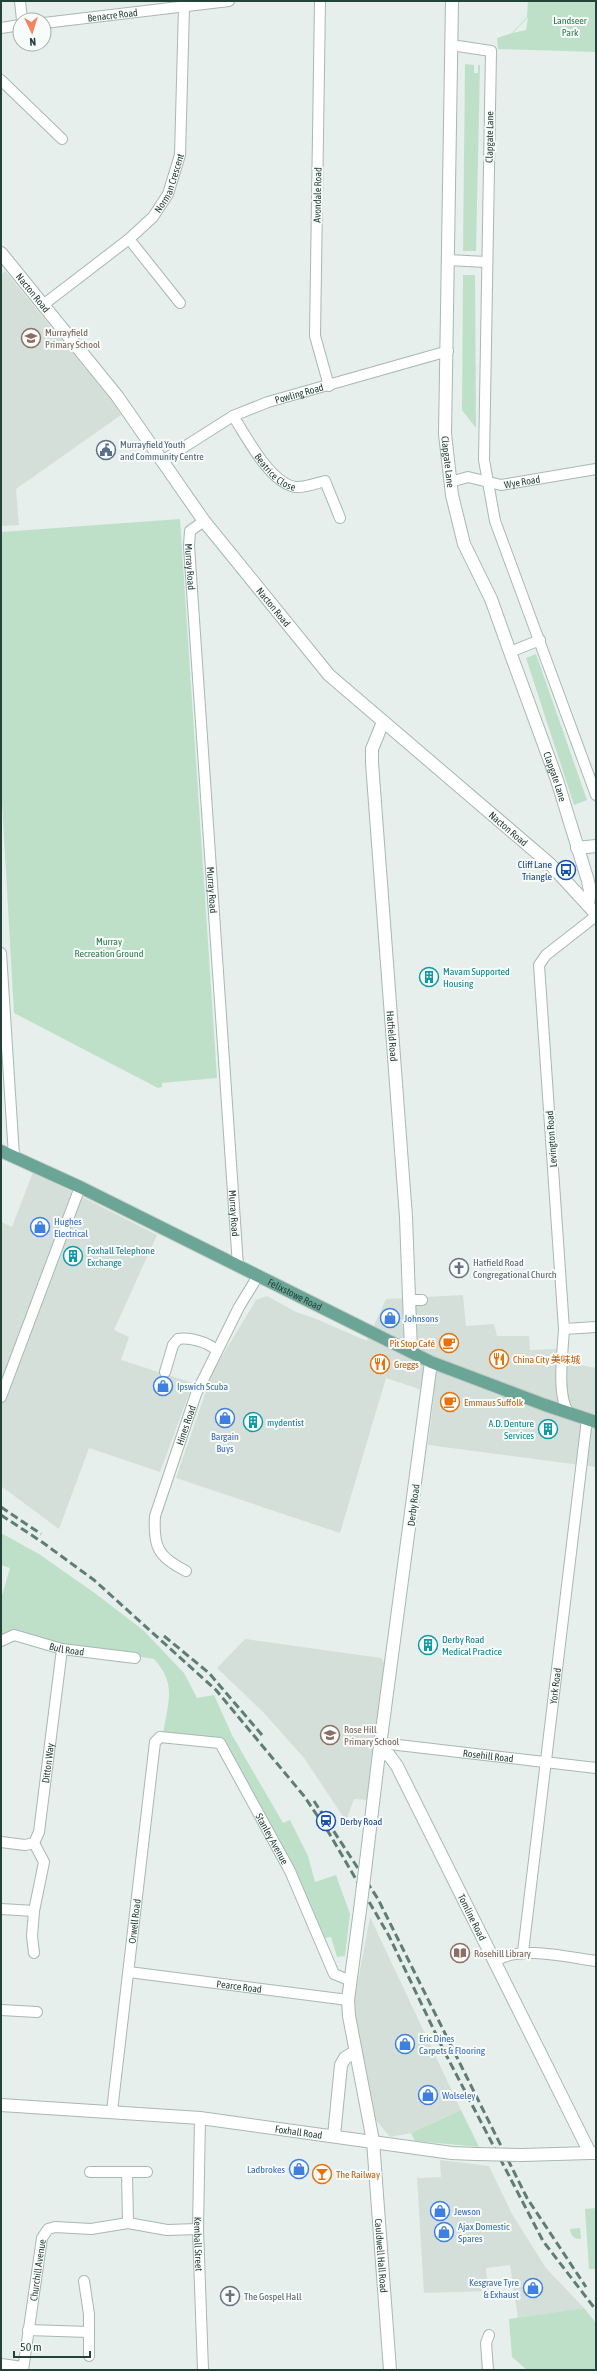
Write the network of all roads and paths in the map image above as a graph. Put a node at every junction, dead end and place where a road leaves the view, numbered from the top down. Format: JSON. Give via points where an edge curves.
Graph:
{"nodes":[{"id":1,"x":20,"y":1,"type":"edge"},
{"id":2,"x":229,"y":1,"type":"edge"},
{"id":3,"x":320,"y":1,"type":"edge"},
{"id":4,"x":452,"y":1,"type":"edge"},
{"id":5,"x":167,"y":5,"type":"edge"},
{"id":6,"x":184,"y":7,"type":"junction"},
{"id":7,"x":21,"y":12,"type":"edge"},
{"id":8,"x":52,"y":22,"type":"edge"},
{"id":9,"x":12,"y":26,"type":"edge"},
{"id":10,"x":1,"y":28,"type":"edge"},
{"id":11,"x":451,"y":45,"type":"junction"},
{"id":12,"x":1,"y":80,"type":"edge"},
{"id":13,"x":62,"y":139,"type":"dead end"},
{"id":14,"x":129,"y":239,"type":"junction"},
{"id":15,"x":1,"y":253,"type":"edge"},
{"id":16,"x":448,"y":260,"type":"junction"},
{"id":17,"x":486,"y":262,"type":"junction"},
{"id":18,"x":180,"y":303,"type":"dead end"},
{"id":19,"x":43,"y":305,"type":"junction"},
{"id":20,"x":448,"y":351,"type":"junction"},
{"id":21,"x":329,"y":386,"type":"junction"},
{"id":22,"x":233,"y":416,"type":"junction"},
{"id":23,"x":162,"y":461,"type":"junction"},
{"id":24,"x":596,"y":469,"type":"edge"},
{"id":25,"x":487,"y":481,"type":"junction"},
{"id":26,"x":450,"y":482,"type":"junction"},
{"id":27,"x":340,"y":518,"type":"dead end"},
{"id":28,"x":204,"y":521,"type":"junction"},
{"id":29,"x":540,"y":640,"type":"junction"},
{"id":30,"x":510,"y":652,"type":"junction"},
{"id":31,"x":382,"y":722,"type":"junction"},
{"id":32,"x":596,"y":795,"type":"edge"},
{"id":33,"x":596,"y":846,"type":"edge"},
{"id":34,"x":577,"y":848,"type":"junction"},
{"id":35,"x":588,"y":904,"type":"junction"},
{"id":36,"x":596,"y":915,"type":"edge"},
{"id":37,"x":1,"y":953,"type":"edge"},
{"id":38,"x":3,"y":1002,"type":"edge"},
{"id":39,"x":1,"y":1151,"type":"edge"},
{"id":40,"x":14,"y":1156,"type":"junction"},
{"id":41,"x":80,"y":1187,"type":"junction"},
{"id":42,"x":238,"y":1266,"type":"junction"},
{"id":43,"x":258,"y":1276,"type":"junction"},
{"id":44,"x":410,"y":1300,"type":"junction"},
{"id":45,"x":422,"y":1300,"type":"dead end"},
{"id":46,"x":596,"y":1327,"type":"edge"},
{"id":47,"x":564,"y":1329,"type":"junction"},
{"id":48,"x":216,"y":1350,"type":"junction"},
{"id":49,"x":411,"y":1351,"type":"junction"},
{"id":50,"x":431,"y":1362,"type":"junction"},
{"id":51,"x":165,"y":1372,"type":"dead end"},
{"id":52,"x":562,"y":1389,"type":"junction"},
{"id":53,"x":1,"y":1397,"type":"edge"},
{"id":54,"x":553,"y":1408,"type":"junction"},
{"id":55,"x":569,"y":1413,"type":"junction"},
{"id":56,"x":591,"y":1420,"type":"edge"},
{"id":57,"x":186,"y":1571,"type":"dead end"},
{"id":58,"x":1,"y":1641,"type":"edge"},
{"id":59,"x":62,"y":1649,"type":"junction"},
{"id":60,"x":135,"y":1658,"type":"dead end"},
{"id":61,"x":163,"y":1735,"type":"joint"},
{"id":62,"x":380,"y":1748,"type":"junction"},
{"id":63,"x":547,"y":1762,"type":"junction"},
{"id":64,"x":596,"y":1768,"type":"edge"},
{"id":65,"x":1,"y":1842,"type":"edge"},
{"id":66,"x":34,"y":1843,"type":"junction"},
{"id":67,"x":1,"y":1909,"type":"edge"},
{"id":68,"x":34,"y":1911,"type":"junction"},
{"id":69,"x":523,"y":1952,"type":"junction"},
{"id":70,"x":34,"y":1953,"type":"dead end"},
{"id":71,"x":494,"y":1961,"type":"junction"},
{"id":72,"x":596,"y":1961,"type":"edge"},
{"id":73,"x":129,"y":1972,"type":"junction"},
{"id":74,"x":350,"y":1981,"type":"junction"},
{"id":75,"x":348,"y":2000,"type":"junction"},
{"id":76,"x":1,"y":2010,"type":"edge"},
{"id":77,"x":38,"y":2012,"type":"dead end"},
{"id":78,"x":355,"y":2052,"type":"junction"},
{"id":79,"x":1,"y":2105,"type":"edge"},
{"id":80,"x":112,"y":2111,"type":"junction"},
{"id":81,"x":200,"y":2118,"type":"junction"},
{"id":82,"x":334,"y":2136,"type":"junction"},
{"id":83,"x":373,"y":2141,"type":"junction"},
{"id":84,"x":593,"y":2153,"type":"edge"},
{"id":85,"x":90,"y":2172,"type":"dead end"},
{"id":86,"x":127,"y":2172,"type":"junction"},
{"id":87,"x":147,"y":2172,"type":"dead end"},
{"id":88,"x":128,"y":2223,"type":"junction"},
{"id":89,"x":198,"y":2229,"type":"junction"},
{"id":90,"x":84,"y":2281,"type":"dead end"},
{"id":91,"x":28,"y":2330,"type":"junction"},
{"id":92,"x":89,"y":2332,"type":"junction"},
{"id":93,"x":489,"y":2335,"type":"dead end"},
{"id":94,"x":89,"y":2356,"type":"dead end"},
{"id":95,"x":1,"y":2364,"type":"edge"},
{"id":96,"x":23,"y":2368,"type":"edge"},
{"id":97,"x":203,"y":2370,"type":"edge"},
{"id":98,"x":390,"y":2370,"type":"edge"},
{"id":99,"x":488,"y":2370,"type":"edge"}],
"edges":[{"from":1,"to":7,"type":"street"},
{"from":2,"to":6,"type":"street","name":"Benacre Road"},
{"from":3,"to":21,"type":"street","name":"Avondale Road","via":[[315,336]]},
{"from":4,"to":11,"type":"street","name":"Clapgate Lane"},
{"from":5,"to":6,"type":"street","name":"Benacre Road"},
{"from":5,"to":8,"type":"street","name":"Benacre Road"},
{"from":6,"to":14,"type":"street","name":"Norman Crescent","via":[[180,155],[168,194],[153,217]]},
{"from":9,"to":10,"type":"street"},
{"from":11,"to":16,"type":"street","name":"Clapgate Lane"},
{"from":11,"to":17,"type":"street","name":"Clapgate Lane","via":[[491,52]]},
{"from":12,"to":13,"type":"street"},
{"from":14,"to":18,"type":"street"},
{"from":14,"to":19,"type":"street","name":"Norman Crescent"},
{"from":15,"to":19,"type":"street","name":"Nacton Road"},
{"from":16,"to":17,"type":"street"},
{"from":16,"to":20,"type":"street","name":"Clapgate Lane"},
{"from":17,"to":25,"type":"street","name":"Clapgate Lane","via":[[484,460]]},
{"from":19,"to":23,"type":"street","name":"Nacton Road","via":[[117,396]]},
{"from":20,"to":21,"type":"street","name":"Powling Road"},
{"from":20,"to":26,"type":"street","name":"Clapgate Lane","via":[[445,434]]},
{"from":21,"to":22,"type":"street","name":"Powling Road","via":[[268,402]]},
{"from":22,"to":23,"type":"street","name":"Powling Road"},
{"from":22,"to":27,"type":"street","name":"Beatrice Close","via":[[271,472],[282,482],[296,487],[326,481]]},
{"from":23,"to":28,"type":"street","name":"Nacton Road"},
{"from":24,"to":25,"type":"street","name":"Wye Road","via":[[501,485]]},
{"from":25,"to":26,"type":"street","name":"Wye Road","via":[[468,477]]},
{"from":25,"to":29,"type":"street","name":"Clapgate Lane","via":[[495,521]]},
{"from":26,"to":30,"type":"street","name":"Clapgate Lane","via":[[464,544],[491,599]]},
{"from":28,"to":31,"type":"street","name":"Nacton Road","via":[[329,675]]},
{"from":28,"to":42,"type":"street","name":"Murray Road","via":[[190,531],[188,546]]},
{"from":29,"to":30,"type":"street"},
{"from":29,"to":32,"type":"street","name":"Clapgate Lane"},
{"from":30,"to":34,"type":"street","name":"Clapgate Lane","via":[[557,780]]},
{"from":31,"to":35,"type":"street","name":"Nacton Road","via":[[550,864]]},
{"from":31,"to":44,"type":"street","name":"Hatfield Road","via":[[372,749],[372,763]]},
{"from":33,"to":34,"type":"street"},
{"from":34,"to":35,"type":"street","name":"Clapgate Lane","via":[[590,891]]},
{"from":35,"to":36,"type":"street","name":"Nacton Road"},
{"from":36,"to":47,"type":"street","name":"Levington Road","via":[[546,955],[539,965]]},
{"from":37,"to":38,"type":"street"},
{"from":38,"to":40,"type":"street"},
{"from":39,"to":40,"type":"main road","name":"Felixstowe Road"},
{"from":40,"to":41,"type":"main road","name":"Felixstowe Road"},
{"from":41,"to":42,"type":"main road","name":"Felixstowe Road"},
{"from":41,"to":53,"type":"street"},
{"from":42,"to":43,"type":"main road","name":"Felixstowe Road"},
{"from":43,"to":48,"type":"street","name":"Hines Road"},
{"from":43,"to":49,"type":"main road","name":"Felixstowe Road"},
{"from":44,"to":45,"type":"street"},
{"from":44,"to":49,"type":"street","name":"Hatfield Road"},
{"from":46,"to":47,"type":"street"},
{"from":47,"to":52,"type":"street","name":"Levington Road"},
{"from":48,"to":51,"type":"street","via":[[212,1346],[186,1338],[178,1339],[173,1345]]},
{"from":48,"to":57,"type":"street","name":"Hines Road","via":[[196,1394],[154,1516],[153,1537],[156,1546],[163,1557]]},
{"from":49,"to":50,"type":"main road","name":"Felixstowe Road"},
{"from":50,"to":54,"type":"main road","name":"Felixstowe Road"},
{"from":50,"to":62,"type":"street","name":"Derby Road"},
{"from":52,"to":54,"type":"street"},
{"from":52,"to":55,"type":"street","via":[[565,1408]]},
{"from":54,"to":55,"type":"main road","name":"Felixstowe Road"},
{"from":55,"to":56,"type":"main road","name":"Felixstowe Road"},
{"from":56,"to":63,"type":"street","name":"York Road"},
{"from":58,"to":59,"type":"street","name":"Bull Road","via":[[14,1635]]},
{"from":59,"to":60,"type":"street","name":"Bull Road"},
{"from":59,"to":66,"type":"street","name":"Ditton Way","via":[[39,1832]]},
{"from":61,"to":73,"type":"street","name":"Orwell Road","via":[[155,1742]]},
{"from":61,"to":74,"type":"street","name":"Stanley Avenue","via":[[220,1743],[290,1871],[334,1974]]},
{"from":62,"to":63,"type":"street","name":"Rosehill Road"},
{"from":62,"to":71,"type":"street","name":"Tomline Road","via":[[397,1766]]},
{"from":62,"to":74,"type":"street","name":"Derby Road","bridge":true},
{"from":63,"to":64,"type":"street","name":"Rosehill Road"},
{"from":63,"to":69,"type":"street","name":"York Road"},
{"from":65,"to":66,"type":"street","via":[[25,1845]]},
{"from":66,"to":68,"type":"street","via":[[44,1862]]},
{"from":67,"to":68,"type":"street"},
{"from":68,"to":70,"type":"street"},
{"from":69,"to":71,"type":"street","via":[[508,1954]]},
{"from":69,"to":72,"type":"street"},
{"from":71,"to":84,"type":"street","name":"Tomline Road"},
{"from":73,"to":75,"type":"street","name":"Pearce Road"},
{"from":73,"to":80,"type":"street","name":"Orwell Road"},
{"from":74,"to":75,"type":"street","name":"Derby Road"},
{"from":75,"to":78,"type":"street","name":"Derby Road"},
{"from":76,"to":77,"type":"street"},
{"from":78,"to":82,"type":"street","via":[[345,2058],[341,2065]]},
{"from":78,"to":83,"type":"street","name":"Derby Road"},
{"from":79,"to":80,"type":"street","name":"Foxhall Road"},
{"from":80,"to":81,"type":"street","name":"Foxhall Road"},
{"from":81,"to":82,"type":"street","name":"Foxhall Road"},
{"from":81,"to":89,"type":"street","name":"Kemball Street"},
{"from":82,"to":83,"type":"street","name":"Foxhall Road"},
{"from":83,"to":84,"type":"street","name":"Foxhall Road","bridge":true,"via":[[476,2154]]},
{"from":83,"to":98,"type":"street","name":"Cauldwell Hall Road"},
{"from":85,"to":86,"type":"street"},
{"from":86,"to":87,"type":"street"},
{"from":86,"to":88,"type":"street"},
{"from":88,"to":89,"type":"street","name":"Churchill Avenue","via":[[167,2230]]},
{"from":88,"to":91,"type":"street","name":"Churchill Avenue","via":[[91,2229],[55,2226],[48,2229],[42,2238]]},
{"from":89,"to":97,"type":"street","name":"Kemball Street"},
{"from":90,"to":92,"type":"street","via":[[90,2314]]},
{"from":91,"to":92,"type":"street"},
{"from":91,"to":96,"type":"street","name":"Churchill Avenue"},
{"from":92,"to":94,"type":"street"},
{"from":93,"to":99,"type":"street","via":[[486,2343]]},
{"from":95,"to":96,"type":"street"}]}
